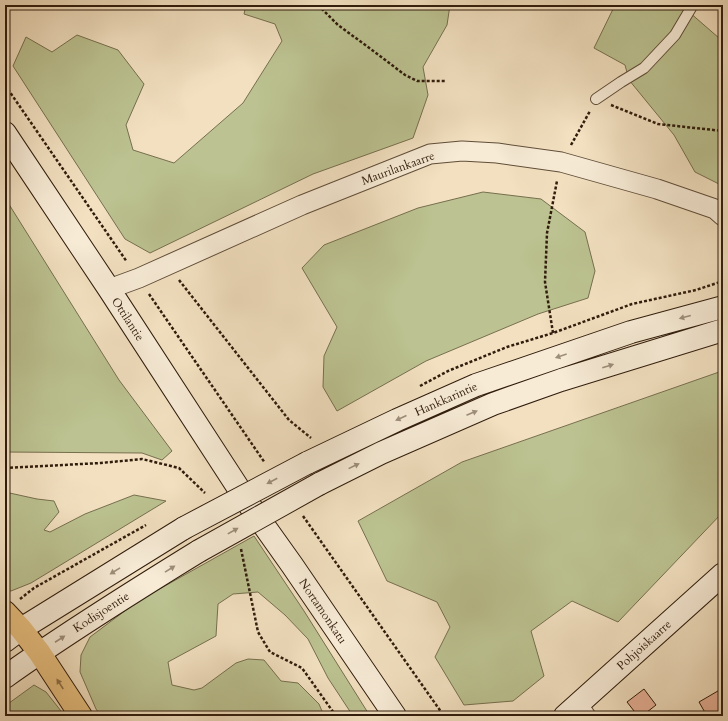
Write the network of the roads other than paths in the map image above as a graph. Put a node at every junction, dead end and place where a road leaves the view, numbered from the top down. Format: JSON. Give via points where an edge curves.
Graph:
{"nodes":[{"id":1,"x":691,"y":5,"type":"edge"},
{"id":2,"x":596,"y":99,"type":"road end"},
{"id":3,"x":5,"y":133,"type":"edge"},
{"id":4,"x":723,"y":216,"type":"edge"},
{"id":5,"x":109,"y":289,"type":"junction"},
{"id":6,"x":723,"y":307,"type":"edge"},
{"id":7,"x":723,"y":330,"type":"edge"},
{"id":8,"x":250,"y":506,"type":"joint"},
{"id":9,"x":199,"y":550,"type":"joint"},
{"id":10,"x":723,"y":574,"type":"edge"},
{"id":11,"x":11,"y":607,"type":"edge"},
{"id":12,"x":13,"y":635,"type":"edge"},
{"id":13,"x":39,"y":652,"type":"junction"},
{"id":14,"x":5,"y":677,"type":"edge"},
{"id":15,"x":586,"y":709,"type":"edge"},
{"id":16,"x":81,"y":716,"type":"edge"},
{"id":17,"x":395,"y":716,"type":"edge"},
{"id":18,"x":565,"y":716,"type":"edge"}],
"edges":[{"from":1,"to":2,"type":"lane","via":[[675,35],[644,68]]},
{"from":3,"to":5,"type":"main road","name":"Ottilantie"},
{"from":4,"to":5,"type":"street","name":"Maurilankaarre","via":[[715,210],[657,189],[560,170],[497,153],[462,151],[430,154],[302,205]]},
{"from":5,"to":8,"type":"main road","name":"Ottilantie"},
{"from":6,"to":12,"type":"main road","name":"Hankkarintie","one_way":true,"bridge":true,"via":[[631,332],[476,385],[397,420],[306,463],[184,528]]},
{"from":9,"to":7,"type":"main road","name":"Hankkarintie","one_way":true,"bridge":true,"via":[[381,453],[493,404],[561,380]]},
{"from":8,"to":17,"type":"main road","name":"Nortamonkatu"},
{"from":13,"to":9,"type":"main road","name":"Kodisjoentie","one_way":true},
{"from":10,"to":15,"type":"main road","name":"Pohjoiskaarre"},
{"from":11,"to":12,"type":"highway"},
{"from":12,"to":13,"type":"highway"},
{"from":13,"to":14,"type":"main road","name":"Kodisjoentie"},
{"from":16,"to":13,"type":"highway","one_way":true},
{"from":15,"to":18,"type":"main road","name":"Pohjoiskaarre"}]}
